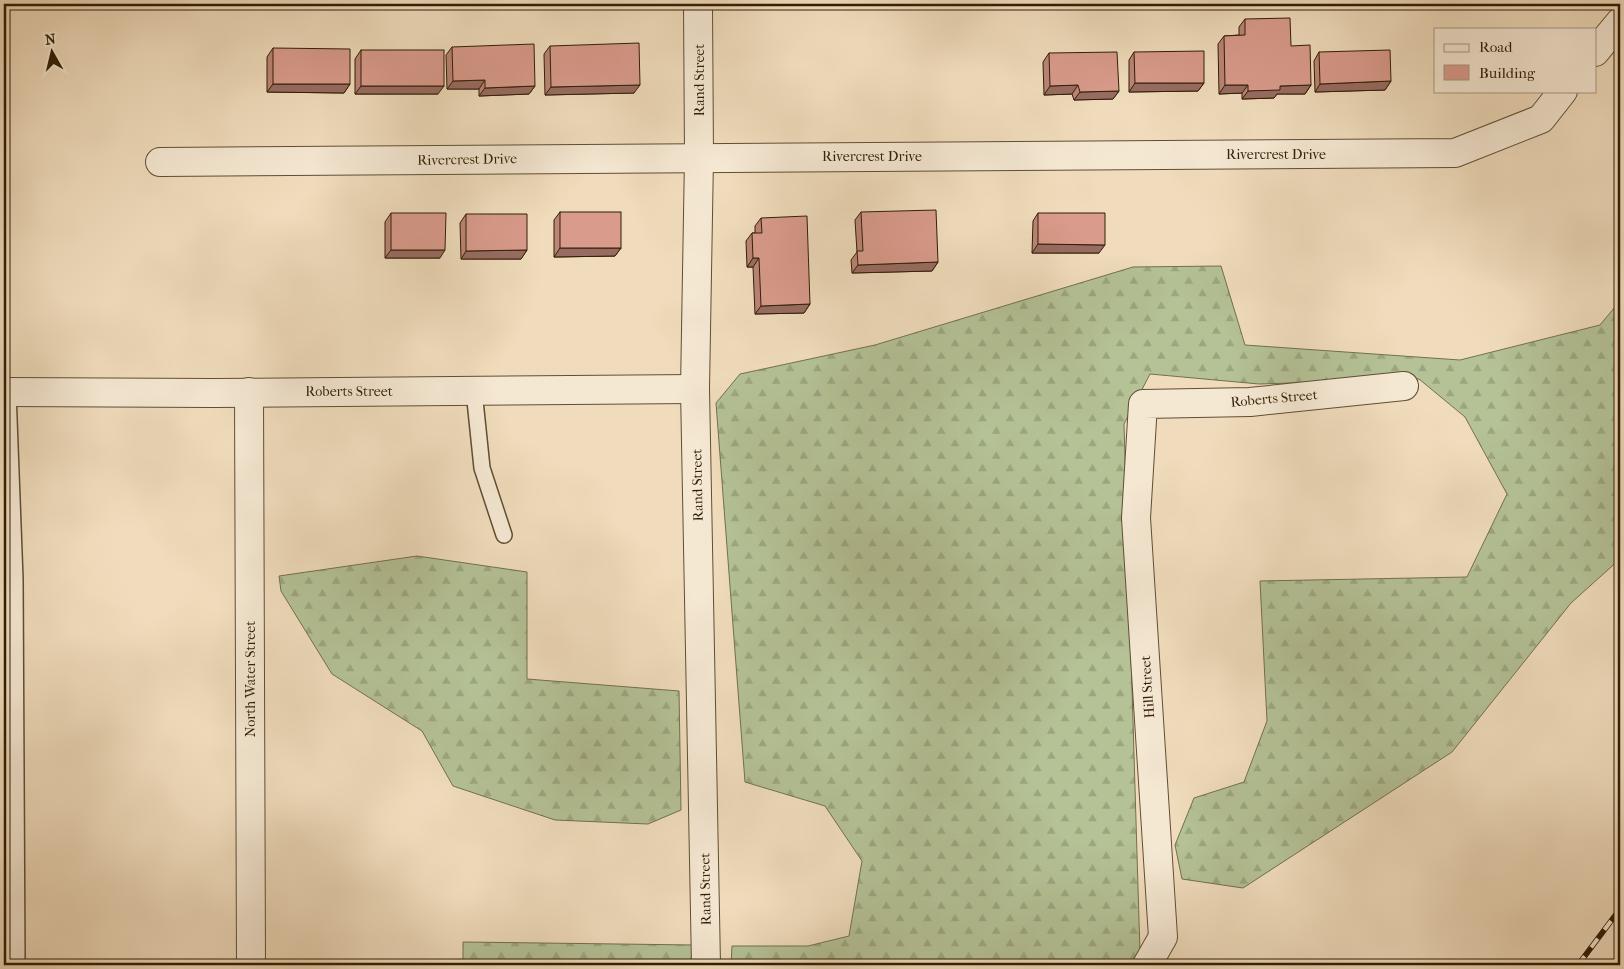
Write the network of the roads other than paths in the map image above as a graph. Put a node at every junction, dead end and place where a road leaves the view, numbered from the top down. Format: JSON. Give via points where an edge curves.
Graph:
{"nodes":[{"id":1,"x":698,"y":4,"type":"edge"},
{"id":2,"x":1620,"y":22,"type":"edge"},
{"id":3,"x":1596,"y":51,"type":"edge"},
{"id":4,"x":1563,"y":92,"type":"edge"},
{"id":5,"x":699,"y":157,"type":"junction"},
{"id":6,"x":160,"y":162,"type":"dead end"},
{"id":7,"x":1404,"y":386,"type":"dead end"},
{"id":8,"x":695,"y":390,"type":"junction"},
{"id":9,"x":474,"y":391,"type":"junction"},
{"id":10,"x":6,"y":392,"type":"edge"},
{"id":11,"x":249,"y":392,"type":"junction"},
{"id":12,"x":1144,"y":404,"type":"joint"},
{"id":13,"x":504,"y":535,"type":"dead end"},
{"id":14,"x":17,"y":965,"type":"edge"},
{"id":15,"x":251,"y":965,"type":"edge"},
{"id":16,"x":706,"y":965,"type":"edge"},
{"id":17,"x":1147,"y":965,"type":"edge"}],
"edges":[{"from":1,"to":5,"type":"street","name":"Rand Street"},
{"from":2,"to":3,"type":"street"},
{"from":4,"to":5,"type":"street","name":"Rivercrest Drive","via":[[1541,119],[1455,153]]},
{"from":5,"to":6,"type":"street","name":"Rivercrest Drive"},
{"from":5,"to":8,"type":"street","name":"Rand Street"},
{"from":7,"to":12,"type":"street","name":"Roberts Street","via":[[1250,402]]},
{"from":8,"to":9,"type":"street","name":"Roberts Street"},
{"from":8,"to":16,"type":"street","name":"Rand Street"},
{"from":9,"to":11,"type":"street","name":"Roberts Street"},
{"from":9,"to":13,"type":"lane","via":[[482,468]]},
{"from":10,"to":11,"type":"street","name":"Roberts Street"},
{"from":10,"to":14,"type":"lane","via":[[15,579]]},
{"from":11,"to":15,"type":"street","name":"North Water Street"},
{"from":12,"to":17,"type":"street","name":"Hill Street","via":[[1136,518],[1163,937]]}]}
